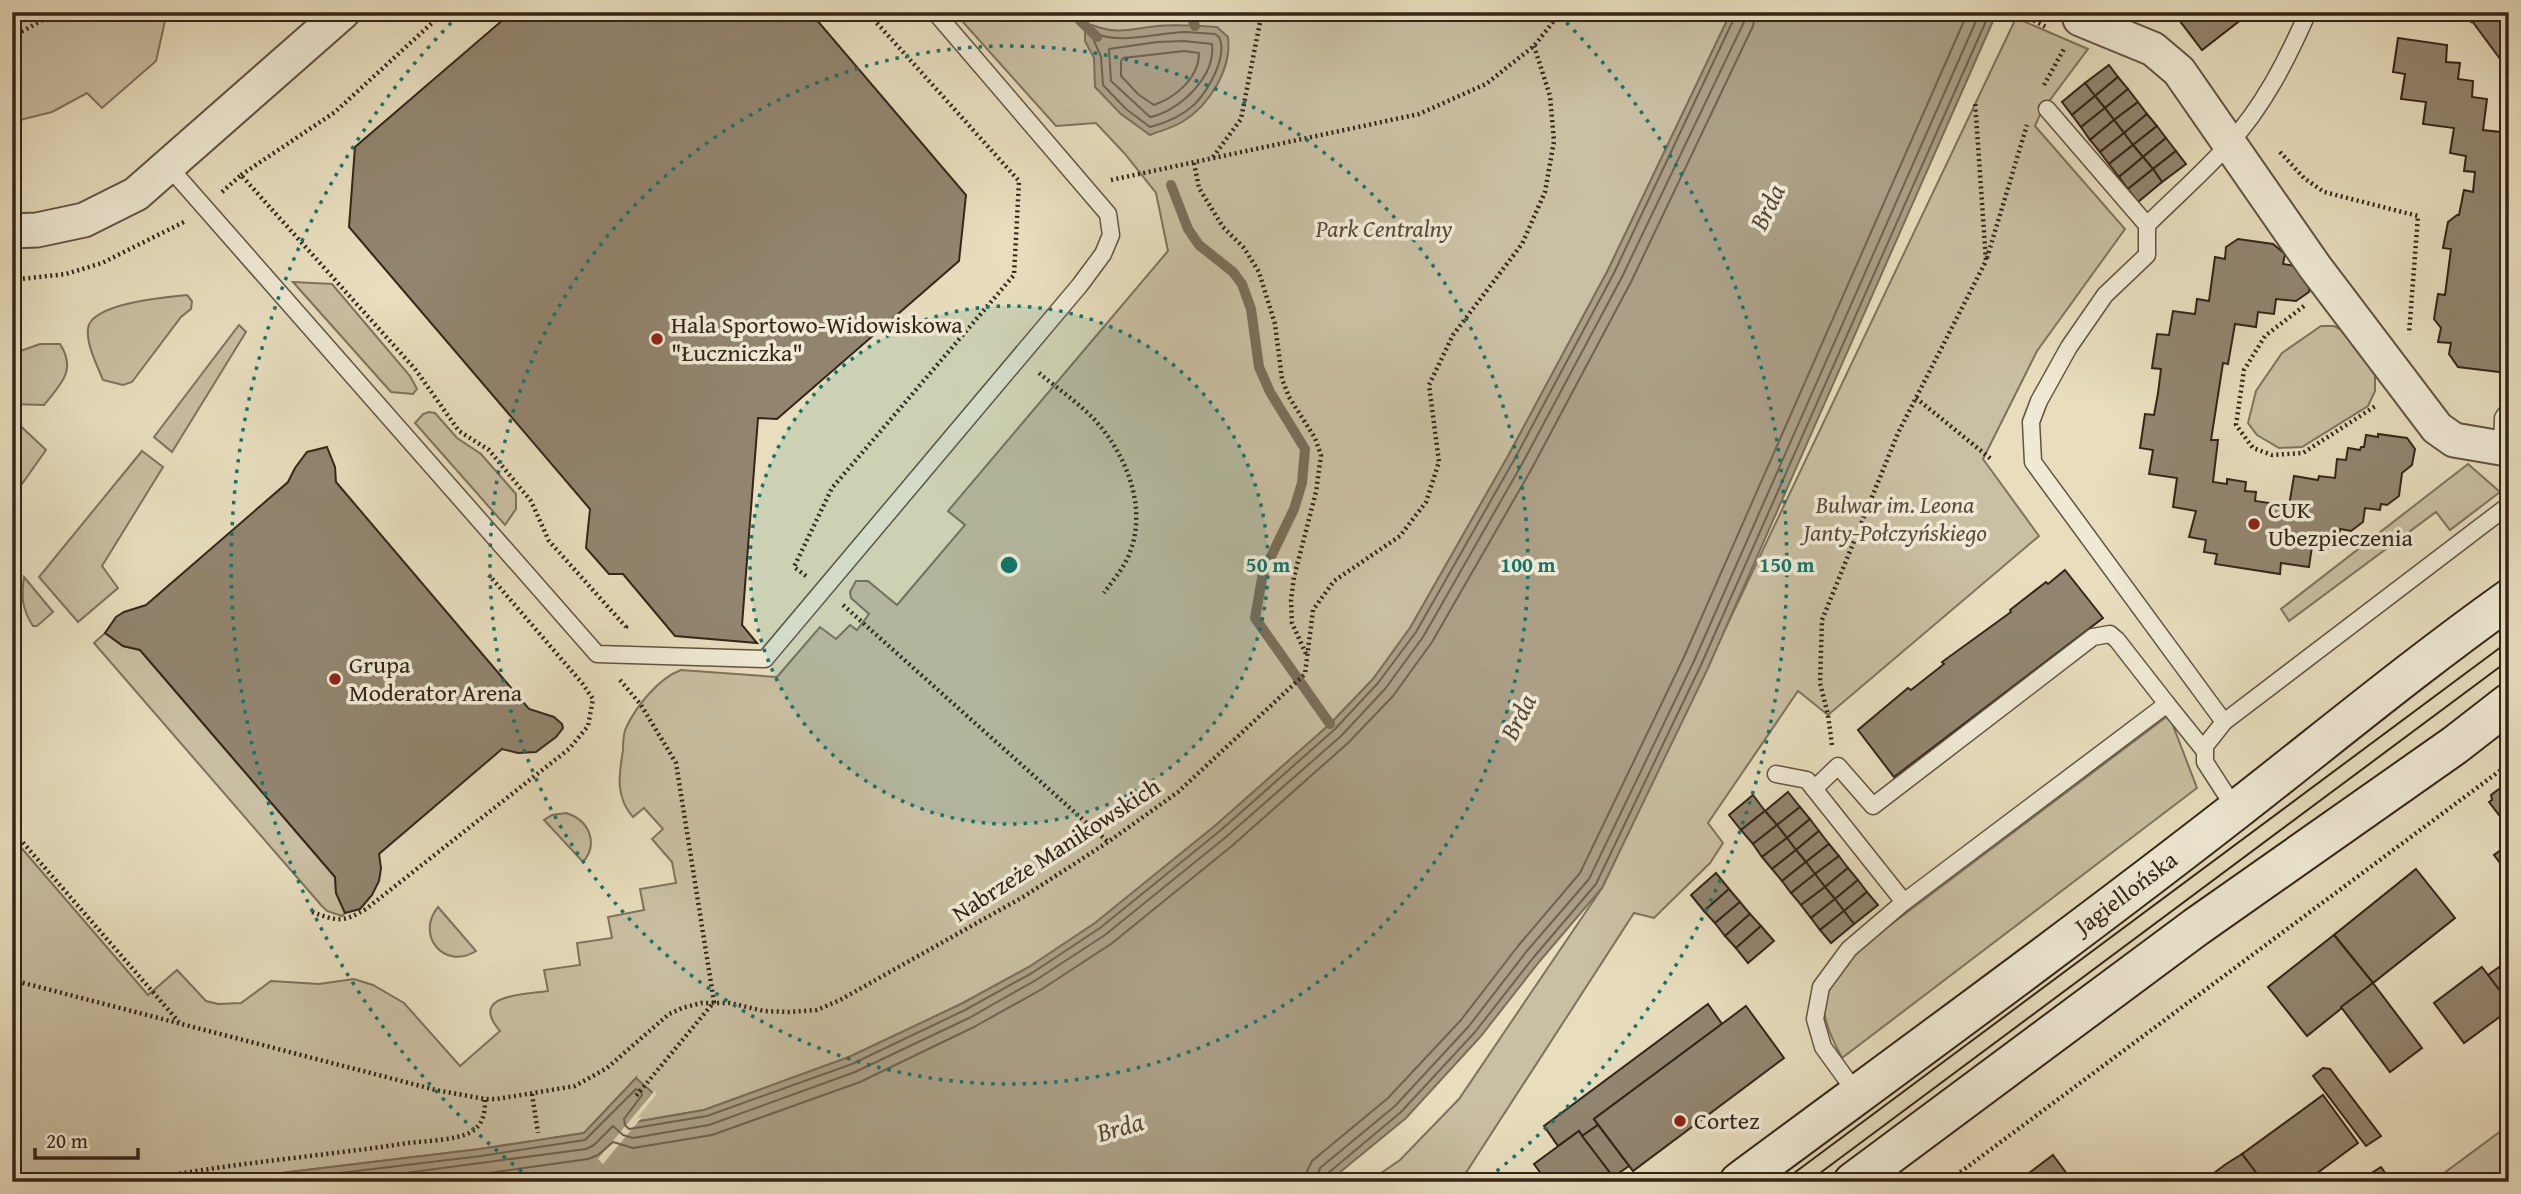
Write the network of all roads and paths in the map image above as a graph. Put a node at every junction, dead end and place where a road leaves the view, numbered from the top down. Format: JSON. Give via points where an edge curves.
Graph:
{"nodes":[{"id":1,"x":21,"y":12,"type":"edge"},
{"id":2,"x":57,"y":12,"type":"edge"},
{"id":3,"x":343,"y":12,"type":"edge"},
{"id":4,"x":444,"y":12,"type":"edge"},
{"id":5,"x":867,"y":12,"type":"edge"},
{"id":6,"x":935,"y":12,"type":"edge"},
{"id":7,"x":1262,"y":12,"type":"edge"},
{"id":8,"x":1562,"y":12,"type":"edge"},
{"id":9,"x":2308,"y":12,"type":"edge"},
{"id":10,"x":2019,"y":13,"type":"edge"},
{"id":11,"x":12,"y":17,"type":"edge"},
{"id":12,"x":2035,"y":22,"type":"dead end"},
{"id":13,"x":2075,"y":28,"type":"joint"},
{"id":14,"x":12,"y":37,"type":"edge"},
{"id":15,"x":1534,"y":46,"type":"junction"},
{"id":16,"x":2043,"y":87,"type":"dead end"},
{"id":17,"x":1975,"y":101,"type":"dead end"},
{"id":18,"x":2047,"y":109,"type":"dead end"},
{"id":19,"x":2248,"y":118,"type":"junction"},
{"id":20,"x":2029,"y":120,"type":"dead end"},
{"id":21,"x":2228,"y":145,"type":"junction"},
{"id":22,"x":1211,"y":159,"type":"junction"},
{"id":23,"x":1194,"y":163,"type":"junction"},
{"id":24,"x":169,"y":167,"type":"junction"},
{"id":25,"x":241,"y":175,"type":"dead end"},
{"id":26,"x":1086,"y":186,"type":"junction"},
{"id":27,"x":191,"y":219,"type":"dead end"},
{"id":28,"x":2147,"y":225,"type":"junction"},
{"id":29,"x":12,"y":231,"type":"edge"},
{"id":30,"x":1986,"y":261,"type":"junction"},
{"id":31,"x":12,"y":280,"type":"edge"},
{"id":32,"x":2330,"y":286,"type":"junction"},
{"id":33,"x":1019,"y":357,"type":"junction"},
{"id":34,"x":2405,"y":385,"type":"junction"},
{"id":35,"x":1916,"y":398,"type":"junction"},
{"id":36,"x":2509,"y":409,"type":"edge"},
{"id":37,"x":2505,"y":454,"type":"edge"},
{"id":38,"x":1991,"y":460,"type":"dead end"},
{"id":39,"x":2509,"y":505,"type":"edge"},
{"id":40,"x":484,"y":568,"type":"dead end"},
{"id":41,"x":824,"y":589,"type":"junction"},
{"id":42,"x":1104,"y":593,"type":"dead end"},
{"id":43,"x":2509,"y":599,"type":"edge"},
{"id":44,"x":1307,"y":656,"type":"junction"},
{"id":45,"x":2509,"y":703,"type":"edge"},
{"id":46,"x":2167,"y":705,"type":"junction"},
{"id":47,"x":2224,"y":722,"type":"junction"},
{"id":48,"x":2204,"y":750,"type":"junction"},
{"id":49,"x":2509,"y":764,"type":"edge"},
{"id":50,"x":1838,"y":766,"type":"junction"},
{"id":51,"x":1776,"y":774,"type":"dead end"},
{"id":52,"x":1814,"y":789,"type":"junction"},
{"id":53,"x":2236,"y":810,"type":"junction"},
{"id":54,"x":12,"y":830,"type":"edge"},
{"id":55,"x":1108,"y":842,"type":"junction"},
{"id":56,"x":1904,"y":902,"type":"junction"},
{"id":57,"x":312,"y":912,"type":"dead end"},
{"id":58,"x":12,"y":980,"type":"edge"},
{"id":59,"x":714,"y":1002,"type":"junction"},
{"id":60,"x":180,"y":1023,"type":"junction"},
{"id":61,"x":532,"y":1094,"type":"junction"},
{"id":62,"x":1857,"y":1094,"type":"junction"},
{"id":63,"x":636,"y":1096,"type":"dead end"},
{"id":64,"x":485,"y":1099,"type":"junction"},
{"id":65,"x":538,"y":1133,"type":"dead end"},
{"id":66,"x":12,"y":1172,"type":"edge"},
{"id":67,"x":16,"y":1182,"type":"edge"},
{"id":68,"x":136,"y":1182,"type":"edge"},
{"id":69,"x":1739,"y":1182,"type":"edge"},
{"id":70,"x":1853,"y":1182,"type":"edge"},
{"id":71,"x":1947,"y":1182,"type":"edge"}],
"edges":[{"from":1,"to":11,"type":"path"},
{"from":2,"to":14,"type":"path"},
{"from":3,"to":24,"type":"street"},
{"from":4,"to":25,"type":"path","via":[[335,112]]},
{"from":5,"to":41,"type":"path","via":[[1020,181],[1014,275],[832,488],[794,567]]},
{"from":6,"to":26,"type":"lane"},
{"from":7,"to":22,"type":"path","via":[[1241,119]]},
{"from":8,"to":15,"type":"path"},
{"from":9,"to":19,"type":"lane","via":[[2288,56]]},
{"from":10,"to":12,"type":"path"},
{"from":13,"to":16,"type":"path"},
{"from":13,"to":21,"type":"street","via":[[2153,49],[2179,71]]},
{"from":15,"to":22,"type":"path","via":[[1486,85],[1419,114]]},
{"from":15,"to":44,"type":"path","name":"Nabrzeże Manikowskich","via":[[1550,96],[1555,141],[1545,192],[1522,244],[1453,335],[1429,385],[1439,462],[1426,502],[1400,536],[1334,581],[1313,610]]},
{"from":17,"to":30,"type":"path"},
{"from":18,"to":28,"type":"lane"},
{"from":19,"to":21,"type":"lane"},
{"from":19,"to":34,"type":"path","via":[[2304,178],[2324,192],[2418,216]]},
{"from":20,"to":30,"type":"path"},
{"from":21,"to":28,"type":"lane"},
{"from":21,"to":32,"type":"street"},
{"from":22,"to":23,"type":"path"},
{"from":23,"to":26,"type":"path"},
{"from":23,"to":44,"type":"path","via":[[1199,188],[1259,272],[1275,324],[1282,379],[1321,455],[1291,600],[1292,623]]},
{"from":24,"to":29,"type":"street","via":[[136,194],[84,220]]},
{"from":24,"to":41,"type":"lane","via":[[597,654],[765,659]]},
{"from":26,"to":33,"type":"lane","via":[[1108,214],[1111,235],[1104,254]]},
{"from":27,"to":31,"type":"path","via":[[102,263],[66,274]]},
{"from":28,"to":47,"type":"lane","via":[[2147,255],[2105,295],[2039,401],[2031,422],[2032,462]]},
{"from":30,"to":35,"type":"path"},
{"from":32,"to":34,"type":"street"},
{"from":32,"to":34,"type":"path","via":[[2264,336],[2244,370],[2236,425],[2253,449],[2272,455],[2303,453]]},
{"from":33,"to":41,"type":"lane"},
{"from":33,"to":42,"type":"path","via":[[1091,416],[1120,454],[1130,480],[1135,533],[1130,553]]},
{"from":34,"to":37,"type":"street","via":[[2437,428],[2455,440]]},
{"from":35,"to":38,"type":"path"},
{"from":35,"to":50,"type":"path","via":[[1822,620],[1820,683]]},
{"from":36,"to":37,"type":"lane","via":[[2503,418]]},
{"from":39,"to":47,"type":"lane"},
{"from":40,"to":57,"type":"path","via":[[593,699],[588,726],[569,749],[366,909],[348,919],[334,920]]},
{"from":41,"to":55,"type":"path"},
{"from":43,"to":53,"type":"main road","name":"Jagiellońska","via":[[2398,680]]},
{"from":44,"to":55,"type":"path","name":"Nabrzeże Manikowskich","via":[[1305,674],[1178,792]]},
{"from":45,"to":70,"type":"main road","via":[[2196,927]]},
{"from":46,"to":48,"type":"lane"},
{"from":46,"to":50,"type":"lane","via":[[2117,640],[2110,634],[2093,637],[1873,806]]},
{"from":46,"to":56,"type":"lane"},
{"from":47,"to":48,"type":"lane"},
{"from":48,"to":53,"type":"lane","via":[[2205,762]]},
{"from":49,"to":71,"type":"path"},
{"from":50,"to":52,"type":"lane"},
{"from":51,"to":52,"type":"lane","via":[[1807,780]]},
{"from":52,"to":56,"type":"lane"},
{"from":53,"to":62,"type":"main road","name":"Jagiellońska"},
{"from":54,"to":60,"type":"path"},
{"from":55,"to":59,"type":"path","name":"Nabrzeże Manikowskich","via":[[1023,897],[817,1010],[764,1011]]},
{"from":56,"to":62,"type":"lane","via":[[1849,949],[1821,987],[1815,1019],[1822,1047]]},
{"from":58,"to":60,"type":"path","name":"Nabrzeże Manikowskich"},
{"from":59,"to":61,"type":"path","name":"Nabrzeże Manikowskich","via":[[668,1014],[589,1079]]},
{"from":59,"to":63,"type":"path"},
{"from":60,"to":64,"type":"path","name":"Nabrzeże Manikowskich"},
{"from":61,"to":64,"type":"path","name":"Nabrzeże Manikowskich"},
{"from":61,"to":65,"type":"path"},
{"from":62,"to":69,"type":"main road","name":"Jagiellońska"},
{"from":64,"to":68,"type":"path","via":[[481,1123],[466,1134]]},
{"from":66,"to":67,"type":"path"}]}
